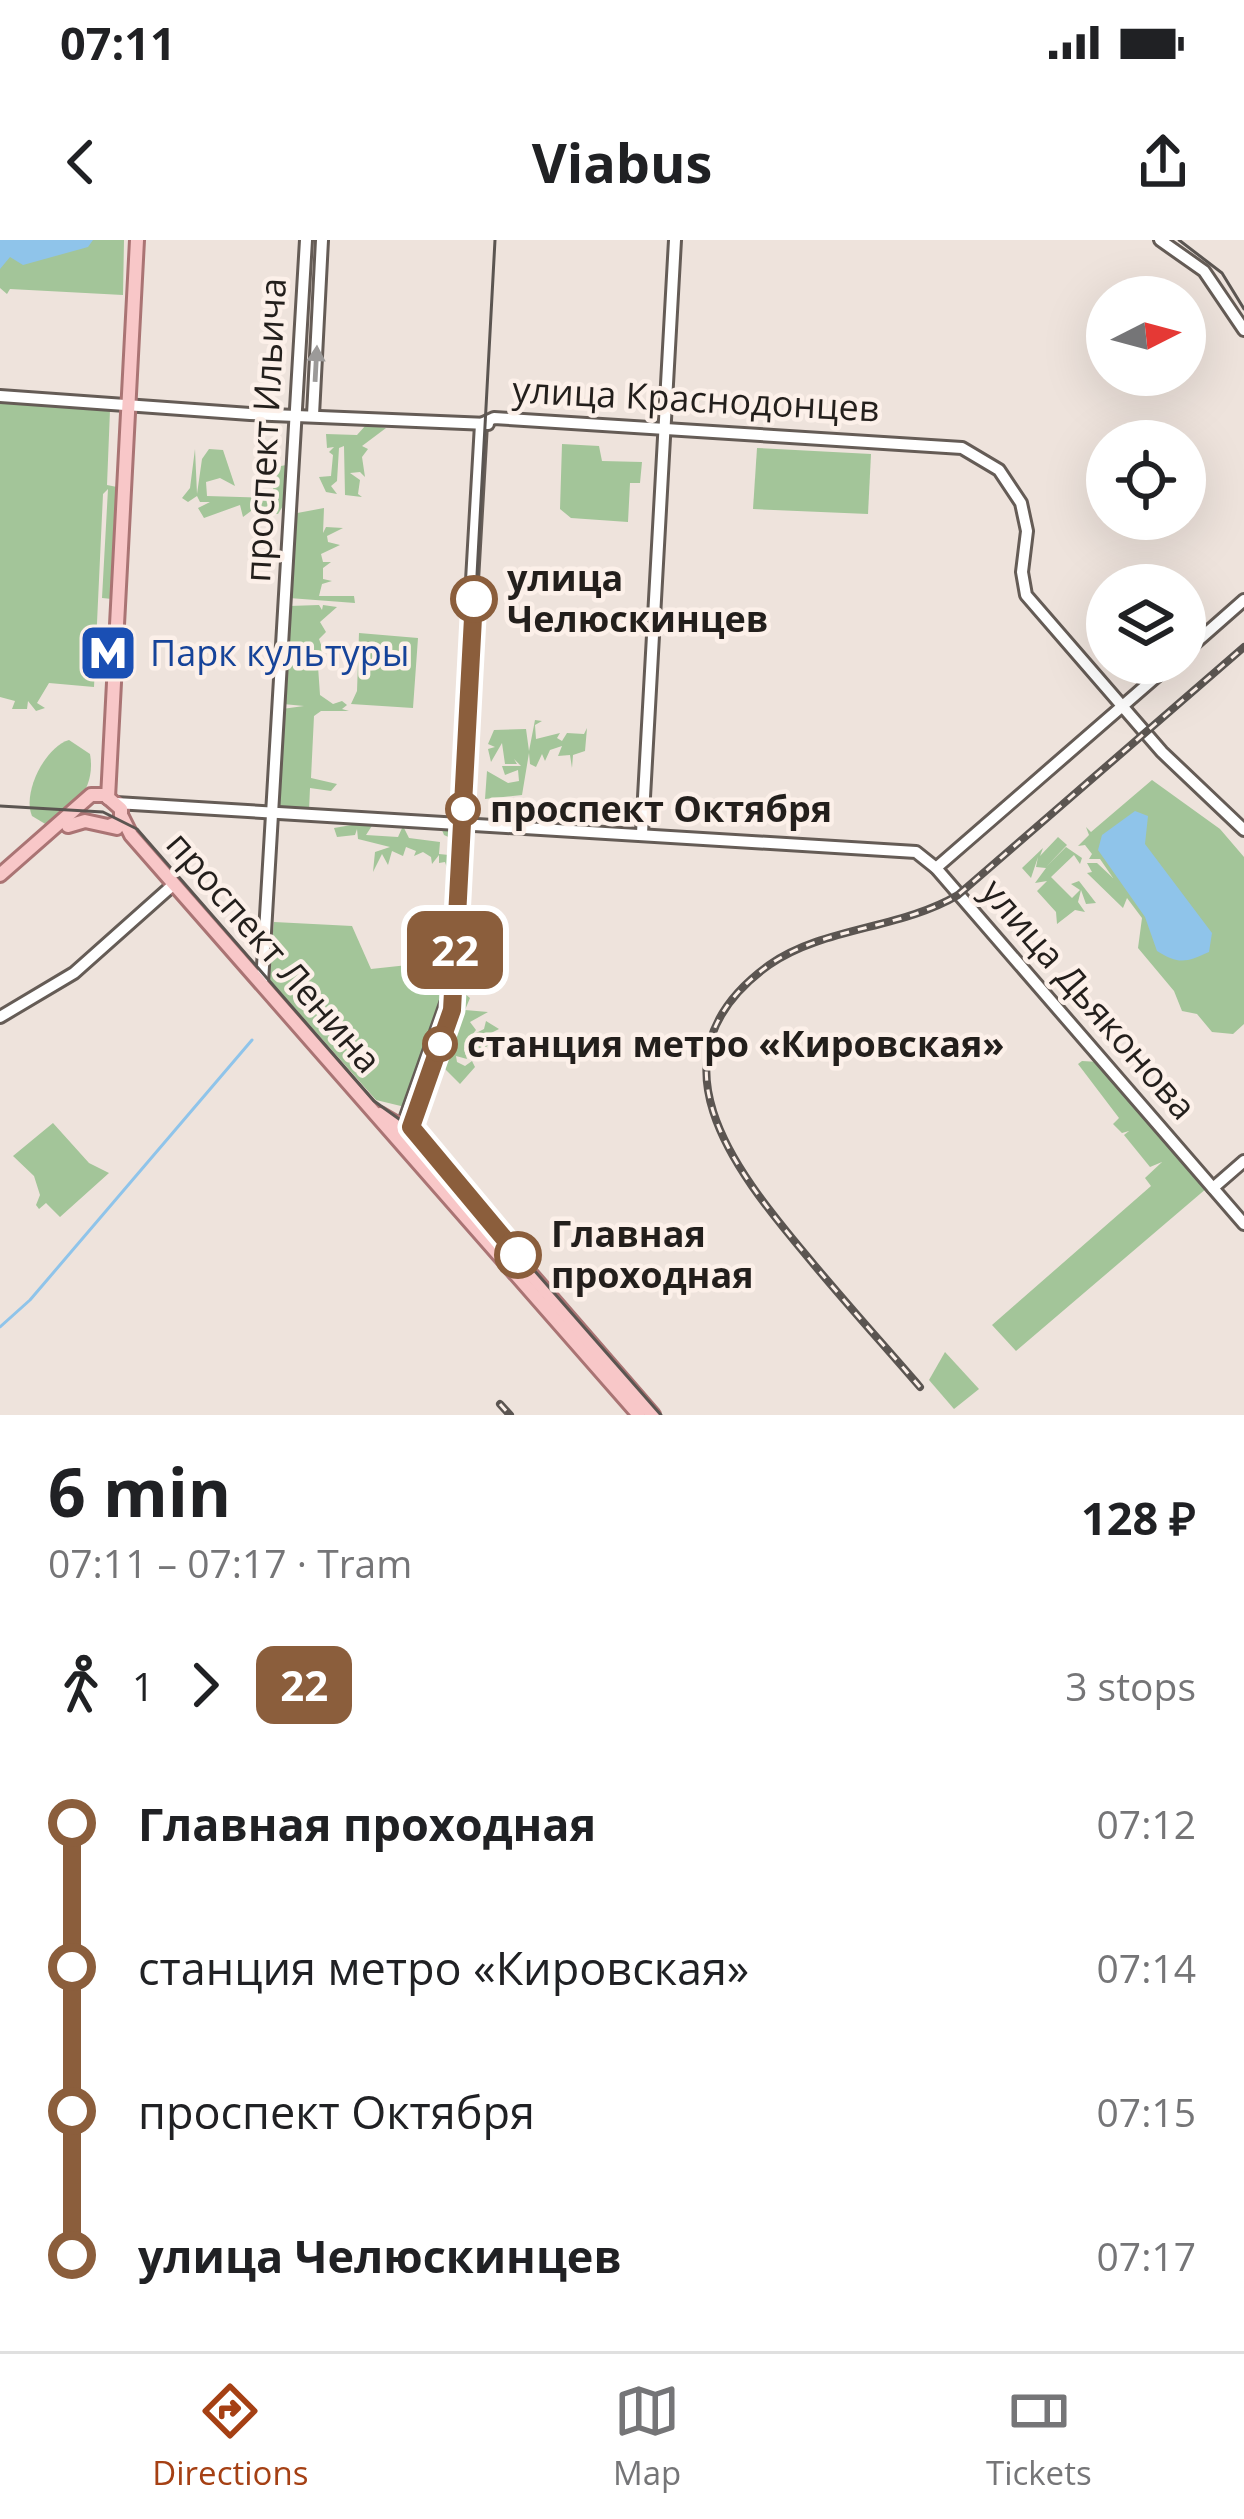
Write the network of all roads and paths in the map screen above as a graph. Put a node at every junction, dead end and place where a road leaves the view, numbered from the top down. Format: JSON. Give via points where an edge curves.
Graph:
{"nodes":[{"id":1,"x":137,"y":240,"type":"edge"},
{"id":2,"x":306,"y":240,"type":"edge"},
{"id":3,"x":322,"y":240,"type":"edge"},
{"id":4,"x":675,"y":240,"type":"edge"},
{"id":5,"x":1160,"y":240,"type":"edge"},
{"id":6,"x":302,"y":312,"type":"junction"},
{"id":7,"x":318,"y":313,"type":"junction"},
{"id":8,"x":1244,"y":330,"type":"edge"},
{"id":9,"x":0,"y":396,"type":"edge"},
{"id":10,"x":128,"y":406,"type":"junction"},
{"id":11,"x":299,"y":418,"type":"junction"},
{"id":12,"x":484,"y":424,"type":"junction"},
{"id":13,"x":665,"y":430,"type":"junction"},
{"id":14,"x":1244,"y":600,"type":"edge"},
{"id":15,"x":1206,"y":633,"type":"edge"},
{"id":16,"x":1149,"y":684,"type":"edge"},
{"id":17,"x":1124,"y":706,"type":"junction"},
{"id":18,"x":108,"y":808,"type":"junction"},
{"id":19,"x":274,"y":813,"type":"junction"},
{"id":20,"x":462,"y":823,"type":"junction"},
{"id":21,"x":1244,"y":830,"type":"edge"},
{"id":22,"x":643,"y":833,"type":"junction"},
{"id":23,"x":936,"y":868,"type":"junction"},
{"id":24,"x":0,"y":878,"type":"edge"},
{"id":25,"x":174,"y":884,"type":"junction"},
{"id":26,"x":262,"y":982,"type":"junction"},
{"id":27,"x":0,"y":1017,"type":"edge"},
{"id":28,"x":400,"y":1132,"type":"junction"},
{"id":29,"x":1244,"y":1161,"type":"edge"},
{"id":30,"x":1213,"y":1188,"type":"junction"},
{"id":31,"x":1244,"y":1224,"type":"edge"},
{"id":32,"x":523,"y":1274,"type":"junction"},
{"id":33,"x":639,"y":1415,"type":"edge"},
{"id":34,"x":653,"y":1415,"type":"edge"}],
"edges":[{"from":1,"to":10,"type":"main road"},
{"from":2,"to":6,"type":"main road","name":"проспект Ильича"},
{"from":3,"to":7,"type":"main road","name":"проспект Ильича"},
{"from":4,"to":13,"type":"main road"},
{"from":5,"to":8,"type":"main road","via":[[1208,275]]},
{"from":6,"to":7,"type":"main road"},
{"from":6,"to":11,"type":"main road","name":"проспект Ильича"},
{"from":11,"to":7,"type":"main road","name":"проспект Ильича","one_way":true},
{"from":9,"to":10,"type":"main road","name":"улица Краснодонцев"},
{"from":10,"to":11,"type":"main road","name":"улица Краснодонцев"},
{"from":10,"to":18,"type":"main road"},
{"from":11,"to":12,"type":"main road","name":"улица Краснодонцев"},
{"from":11,"to":19,"type":"main road","name":"проспект Ильича"},
{"from":12,"to":13,"type":"main road","name":"улица Краснодонцев","via":[[496,418]]},
{"from":12,"to":20,"type":"main road"},
{"from":13,"to":17,"type":"main road","name":"улица Краснодонцев","via":[[973,452],[1007,479],[1026,522],[1025,592]]},
{"from":13,"to":22,"type":"main road"},
{"from":14,"to":15,"type":"main road"},
{"from":16,"to":17,"type":"main road"},
{"from":17,"to":21,"type":"main road","name":"улица Краснодонцев"},
{"from":17,"to":23,"type":"main road"},
{"from":18,"to":19,"type":"main road"},
{"from":18,"to":24,"type":"main road"},
{"from":18,"to":24,"type":"main road","via":[[61,830]]},
{"from":18,"to":25,"type":"main road","name":"проспект Ленина"},
{"from":19,"to":20,"type":"main road"},
{"from":19,"to":26,"type":"main road","name":"проспект Ильича"},
{"from":20,"to":22,"type":"main road"},
{"from":20,"to":28,"type":"main road","via":[[445,1016]]},
{"from":22,"to":23,"type":"main road","via":[[894,848],[916,851]]},
{"from":23,"to":30,"type":"main road","name":"улица Дьяконова"},
{"from":25,"to":26,"type":"main road","name":"проспект Ленина"},
{"from":25,"to":27,"type":"main road","via":[[74,973]]},
{"from":26,"to":28,"type":"main road","name":"проспект Ленина"},
{"from":28,"to":32,"type":"main road","name":"проспект Ленина"},
{"from":29,"to":30,"type":"main road"},
{"from":30,"to":31,"type":"main road","name":"улица Дьяконова"},
{"from":32,"to":33,"type":"main road","name":"проспект Ленина"},
{"from":32,"to":34,"type":"main road","name":"проспект Ленина"}]}
